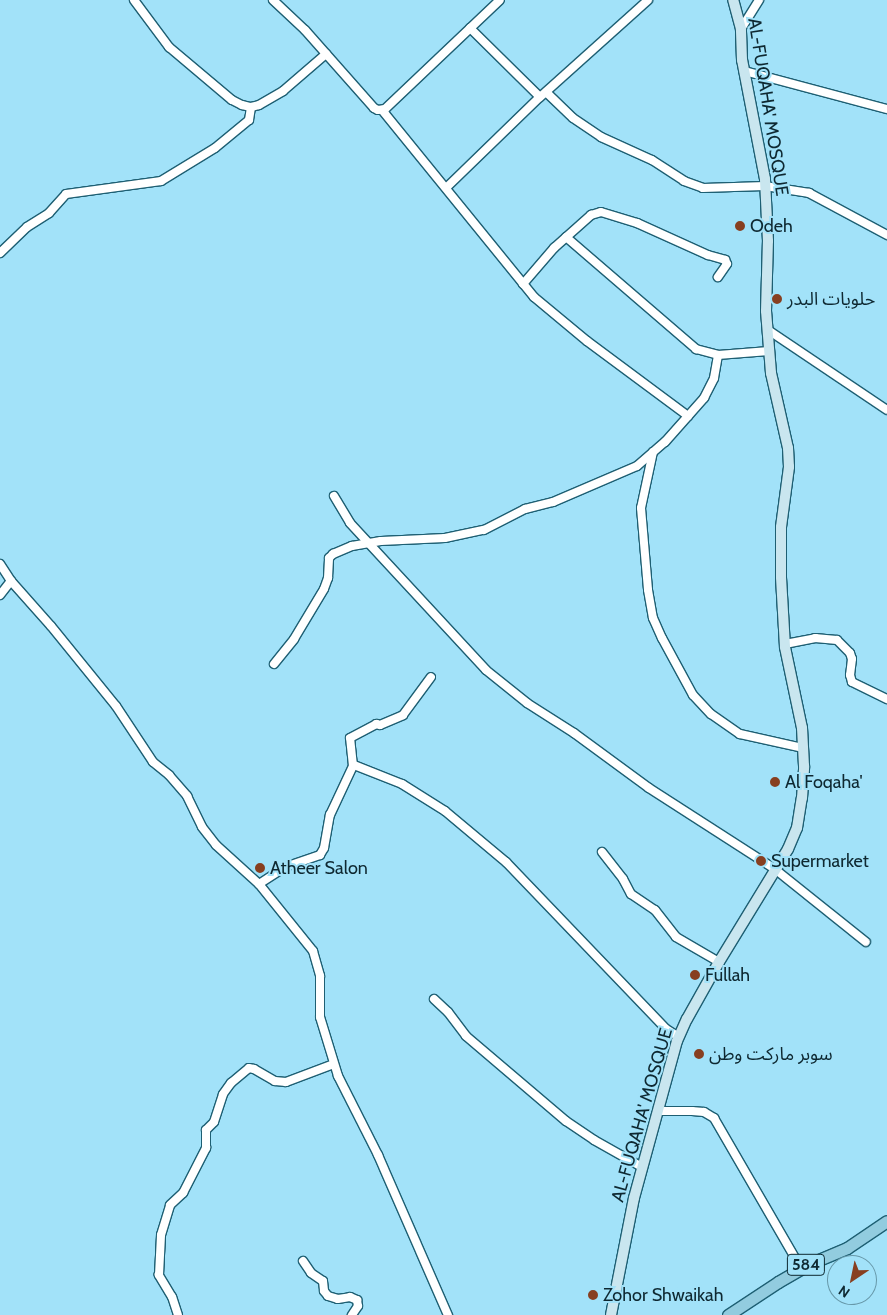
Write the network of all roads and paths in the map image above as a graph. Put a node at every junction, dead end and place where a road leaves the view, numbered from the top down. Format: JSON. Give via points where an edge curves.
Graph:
{"nodes":[{"id":1,"x":134,"y":0,"type":"edge"},
{"id":2,"x":273,"y":0,"type":"edge"},
{"id":3,"x":500,"y":0,"type":"edge"},
{"id":4,"x":648,"y":0,"type":"edge"},
{"id":5,"x":733,"y":0,"type":"edge"},
{"id":6,"x":759,"y":0,"type":"edge"},
{"id":7,"x":470,"y":28,"type":"junction"},
{"id":8,"x":741,"y":29,"type":"junction"},
{"id":9,"x":326,"y":54,"type":"junction"},
{"id":10,"x":744,"y":71,"type":"junction"},
{"id":11,"x":543,"y":94,"type":"junction"},
{"id":12,"x":252,"y":107,"type":"junction"},
{"id":13,"x":887,"y":109,"type":"edge"},
{"id":14,"x":382,"y":110,"type":"junction"},
{"id":15,"x":765,"y":186,"type":"junction"},
{"id":16,"x":447,"y":188,"type":"junction"},
{"id":17,"x":887,"y":235,"type":"edge"},
{"id":18,"x":566,"y":237,"type":"junction"},
{"id":19,"x":0,"y":253,"type":"edge"},
{"id":20,"x":718,"y":277,"type":"dead end"},
{"id":21,"x":523,"y":284,"type":"junction"},
{"id":22,"x":768,"y":330,"type":"junction"},
{"id":23,"x":769,"y":351,"type":"junction"},
{"id":24,"x":718,"y":355,"type":"junction"},
{"id":25,"x":887,"y":410,"type":"edge"},
{"id":26,"x":688,"y":416,"type":"junction"},
{"id":27,"x":654,"y":451,"type":"junction"},
{"id":28,"x":334,"y":496,"type":"dead end"},
{"id":29,"x":369,"y":543,"type":"junction"},
{"id":30,"x":0,"y":564,"type":"edge"},
{"id":31,"x":11,"y":581,"type":"junction"},
{"id":32,"x":0,"y":595,"type":"edge"},
{"id":33,"x":785,"y":644,"type":"junction"},
{"id":34,"x":274,"y":664,"type":"dead end"},
{"id":35,"x":431,"y":677,"type":"dead end"},
{"id":36,"x":887,"y":699,"type":"edge"},
{"id":37,"x":803,"y":748,"type":"junction"},
{"id":38,"x":354,"y":765,"type":"junction"},
{"id":39,"x":602,"y":852,"type":"dead end"},
{"id":40,"x":776,"y":870,"type":"junction"},
{"id":41,"x":259,"y":884,"type":"junction"},
{"id":42,"x":866,"y":942,"type":"dead end"},
{"id":43,"x":719,"y":962,"type":"junction"},
{"id":44,"x":434,"y":999,"type":"dead end"},
{"id":45,"x":679,"y":1037,"type":"junction"},
{"id":46,"x":334,"y":1064,"type":"junction"},
{"id":47,"x":658,"y":1111,"type":"junction"},
{"id":48,"x":642,"y":1167,"type":"junction"},
{"id":49,"x":887,"y":1220,"type":"edge"},
{"id":50,"x":303,"y":1261,"type":"dead end"},
{"id":51,"x":801,"y":1268,"type":"junction"},
{"id":52,"x":178,"y":1315,"type":"edge"},
{"id":53,"x":352,"y":1315,"type":"edge"},
{"id":54,"x":448,"y":1315,"type":"edge"},
{"id":55,"x":611,"y":1315,"type":"edge"},
{"id":56,"x":728,"y":1315,"type":"edge"}],
"edges":[{"from":1,"to":12,"type":"street","via":[[169,47],[232,100]]},
{"from":2,"to":9,"type":"street"},
{"from":3,"to":7,"type":"street"},
{"from":4,"to":11,"type":"street"},
{"from":5,"to":8,"type":"street","name":"AL-FUQAHA' MOSQUE"},
{"from":6,"to":8,"type":"street"},
{"from":7,"to":11,"type":"street"},
{"from":7,"to":14,"type":"street"},
{"from":8,"to":10,"type":"street","name":"AL-FUQAHA' MOSQUE"},
{"from":9,"to":12,"type":"street","via":[[283,91]]},
{"from":9,"to":14,"type":"street","via":[[374,108]]},
{"from":10,"to":13,"type":"street"},
{"from":10,"to":15,"type":"street","name":"AL-FUQAHA' MOSQUE"},
{"from":11,"to":15,"type":"street","via":[[601,137],[652,160],[684,181],[703,188]]},
{"from":11,"to":16,"type":"street"},
{"from":12,"to":19,"type":"street","via":[[248,120],[214,148],[161,180],[66,194],[49,213],[20,233]]},
{"from":14,"to":16,"type":"street"},
{"from":15,"to":17,"type":"street","via":[[809,193]]},
{"from":15,"to":22,"type":"street","name":"AL-FUQAHA' MOSQUE"},
{"from":16,"to":21,"type":"street"},
{"from":18,"to":20,"type":"street","via":[[596,213],[615,215],[725,260],[727,264]]},
{"from":18,"to":21,"type":"street"},
{"from":18,"to":24,"type":"street","via":[[688,344]]},
{"from":21,"to":26,"type":"street","via":[[556,317]]},
{"from":22,"to":23,"type":"street","name":"AL-FUQAHA' MOSQUE"},
{"from":22,"to":25,"type":"street"},
{"from":23,"to":24,"type":"street"},
{"from":23,"to":33,"type":"street","name":"AL-FUQAHA' MOSQUE","via":[[788,448],[789,467],[780,527]]},
{"from":24,"to":26,"type":"street","via":[[712,384]]},
{"from":26,"to":27,"type":"street"},
{"from":27,"to":29,"type":"street","via":[[637,466],[610,479],[552,502],[524,509],[484,530],[445,538]]},
{"from":27,"to":37,"type":"street","via":[[641,508],[648,590],[653,618],[662,638],[693,695],[711,714],[740,734]]},
{"from":28,"to":29,"type":"street","via":[[350,523]]},
{"from":29,"to":34,"type":"street","via":[[340,550],[329,558],[324,590],[294,639]]},
{"from":29,"to":40,"type":"street","via":[[452,635],[527,703],[649,788]]},
{"from":30,"to":31,"type":"street"},
{"from":31,"to":32,"type":"street"},
{"from":31,"to":41,"type":"street","via":[[116,706],[153,762],[187,796],[202,827],[216,846]]},
{"from":33,"to":36,"type":"street","via":[[816,638],[836,640],[850,653],[852,682]]},
{"from":33,"to":37,"type":"street","name":"AL-FUQAHA' MOSQUE"},
{"from":35,"to":38,"type":"street","via":[[403,716],[376,724],[351,737],[349,743]]},
{"from":37,"to":40,"type":"street","name":"AL-FUQAHA' MOSQUE","via":[[802,798],[797,828]]},
{"from":38,"to":41,"type":"street","via":[[330,815],[322,853],[285,868]]},
{"from":38,"to":45,"type":"street","via":[[402,784],[445,811],[506,862],[666,1029]]},
{"from":39,"to":43,"type":"street","via":[[632,894],[655,910],[676,937]]},
{"from":40,"to":42,"type":"street"},
{"from":40,"to":43,"type":"street","name":"AL-FUQAHA' MOSQUE"},
{"from":41,"to":46,"type":"street","via":[[313,951],[320,976],[320,1017]]},
{"from":43,"to":45,"type":"street","name":"AL-FUQAHA' MOSQUE"},
{"from":44,"to":48,"type":"street","via":[[466,1036],[566,1121]]},
{"from":45,"to":47,"type":"street","name":"AL-FUQAHA' MOSQUE"},
{"from":46,"to":52,"type":"street","via":[[286,1082],[275,1081],[249,1068],[223,1094],[214,1122],[205,1134],[206,1148],[183,1193],[170,1205],[162,1234],[159,1275],[172,1296]]},
{"from":46,"to":54,"type":"street"},
{"from":47,"to":48,"type":"street","name":"AL-FUQAHA' MOSQUE"},
{"from":47,"to":51,"type":"street","via":[[698,1111],[714,1118]]},
{"from":48,"to":55,"type":"street","name":"AL-FUQAHA' MOSQUE"},
{"from":49,"to":51,"type":"main road","number":"584","via":[[847,1248]]},
{"from":50,"to":53,"type":"street","via":[[311,1274],[324,1282],[328,1296],[356,1300],[358,1306]]},
{"from":51,"to":56,"type":"main road","number":"584"}]}
